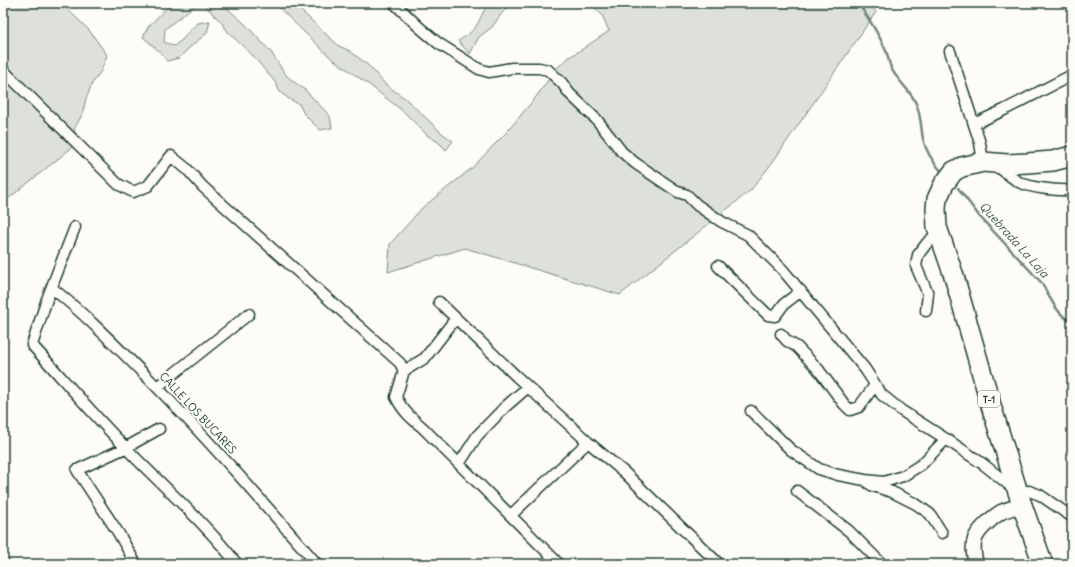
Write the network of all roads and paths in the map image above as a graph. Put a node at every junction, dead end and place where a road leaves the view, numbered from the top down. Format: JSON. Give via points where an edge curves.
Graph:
{"nodes":[{"id":1,"x":394,"y":3,"type":"edge"},
{"id":2,"x":950,"y":51,"type":"dead end"},
{"id":3,"x":3,"y":70,"type":"edge"},
{"id":4,"x":1072,"y":74,"type":"edge"},
{"id":5,"x":974,"y":124,"type":"junction"},
{"id":6,"x":1072,"y":156,"type":"edge"},
{"id":7,"x":987,"y":162,"type":"junction"},
{"id":8,"x":1072,"y":190,"type":"edge"},
{"id":9,"x":74,"y":227,"type":"dead end"},
{"id":10,"x":939,"y":232,"type":"junction"},
{"id":11,"x":718,"y":266,"type":"dead end"},
{"id":12,"x":52,"y":288,"type":"junction"},
{"id":13,"x":800,"y":291,"type":"junction"},
{"id":14,"x":439,"y":302,"type":"dead end"},
{"id":15,"x":926,"y":311,"type":"dead end"},
{"id":16,"x":249,"y":314,"type":"dead end"},
{"id":17,"x":456,"y":318,"type":"junction"},
{"id":18,"x":781,"y":334,"type":"dead end"},
{"id":19,"x":404,"y":371,"type":"junction"},
{"id":20,"x":875,"y":385,"type":"junction"},
{"id":21,"x":528,"y":387,"type":"junction"},
{"id":22,"x":157,"y":388,"type":"junction"},
{"id":23,"x":751,"y":411,"type":"dead end"},
{"id":24,"x":159,"y":429,"type":"dead end"},
{"id":25,"x":946,"y":439,"type":"junction"},
{"id":26,"x":588,"y":442,"type":"junction"},
{"id":27,"x":125,"y":448,"type":"junction"},
{"id":28,"x":459,"y":464,"type":"junction"},
{"id":29,"x":865,"y":480,"type":"junction"},
{"id":30,"x":797,"y":491,"type":"dead end"},
{"id":31,"x":1020,"y":498,"type":"junction"},
{"id":32,"x":511,"y":515,"type":"junction"},
{"id":33,"x":1072,"y":517,"type":"edge"},
{"id":34,"x":942,"y":533,"type":"dead end"},
{"id":35,"x":136,"y":564,"type":"edge"},
{"id":36,"x":237,"y":564,"type":"edge"},
{"id":37,"x":317,"y":564,"type":"edge"},
{"id":38,"x":559,"y":564,"type":"edge"},
{"id":39,"x":719,"y":564,"type":"edge"},
{"id":40,"x":882,"y":564,"type":"edge"},
{"id":41,"x":976,"y":564,"type":"edge"},
{"id":42,"x":1043,"y":564,"type":"edge"}],
"edges":[{"from":1,"to":13,"type":"street","via":[[438,43],[480,69],[489,72],[512,68],[548,70],[597,120],[622,152],[722,222],[748,235]]},
{"from":2,"to":5,"type":"street"},
{"from":3,"to":19,"type":"street","via":[[87,155],[118,184],[133,192],[148,186],[171,156],[400,363]]},
{"from":4,"to":5,"type":"street"},
{"from":5,"to":7,"type":"street"},
{"from":6,"to":7,"type":"highway","number":"T-1","via":[[1053,161],[1027,163]]},
{"from":7,"to":8,"type":"street","via":[[1018,182],[1034,187]]},
{"from":7,"to":10,"type":"highway","number":"T-1","via":[[969,164],[954,171],[944,184],[936,208]]},
{"from":9,"to":12,"type":"street"},
{"from":10,"to":15,"type":"street","via":[[918,255],[916,266],[928,294]]},
{"from":10,"to":31,"type":"highway","number":"T-1"},
{"from":11,"to":13,"type":"street","via":[[768,315],[775,316],[784,304]]},
{"from":12,"to":22,"type":"street","name":"CALLE LOS BUCARES","via":[[100,329]]},
{"from":12,"to":27,"type":"street","via":[[32,345]]},
{"from":13,"to":20,"type":"street","via":[[865,369]]},
{"from":14,"to":17,"type":"street"},
{"from":16,"to":22,"type":"street"},
{"from":17,"to":19,"type":"street","via":[[425,358]]},
{"from":17,"to":21,"type":"street"},
{"from":18,"to":20,"type":"street","via":[[818,369],[850,410],[859,407]]},
{"from":19,"to":28,"type":"street","via":[[396,397],[399,404]]},
{"from":20,"to":25,"type":"street","via":[[882,395],[902,411]]},
{"from":21,"to":26,"type":"street"},
{"from":21,"to":28,"type":"street","via":[[477,436]]},
{"from":22,"to":37,"type":"street","name":"CALLE LOS BUCARES","via":[[204,436]]},
{"from":23,"to":29,"type":"street","via":[[791,450],[819,469]]},
{"from":24,"to":27,"type":"street"},
{"from":25,"to":29,"type":"street","via":[[922,464],[903,476],[884,482]]},
{"from":25,"to":31,"type":"street","via":[[983,464]]},
{"from":26,"to":32,"type":"street"},
{"from":26,"to":39,"type":"street","via":[[625,473]]},
{"from":27,"to":35,"type":"street","via":[[77,470]]},
{"from":27,"to":36,"type":"street","via":[[224,546]]},
{"from":28,"to":32,"type":"street"},
{"from":29,"to":34,"type":"street","via":[[873,486],[916,504],[930,514]]},
{"from":30,"to":40,"type":"street","via":[[849,531]]},
{"from":31,"to":33,"type":"street","via":[[1029,491],[1040,495]]},
{"from":31,"to":41,"type":"street","via":[[982,528],[975,538],[973,551]]},
{"from":31,"to":42,"type":"highway","number":"T-1"},
{"from":32,"to":38,"type":"street"}]}
